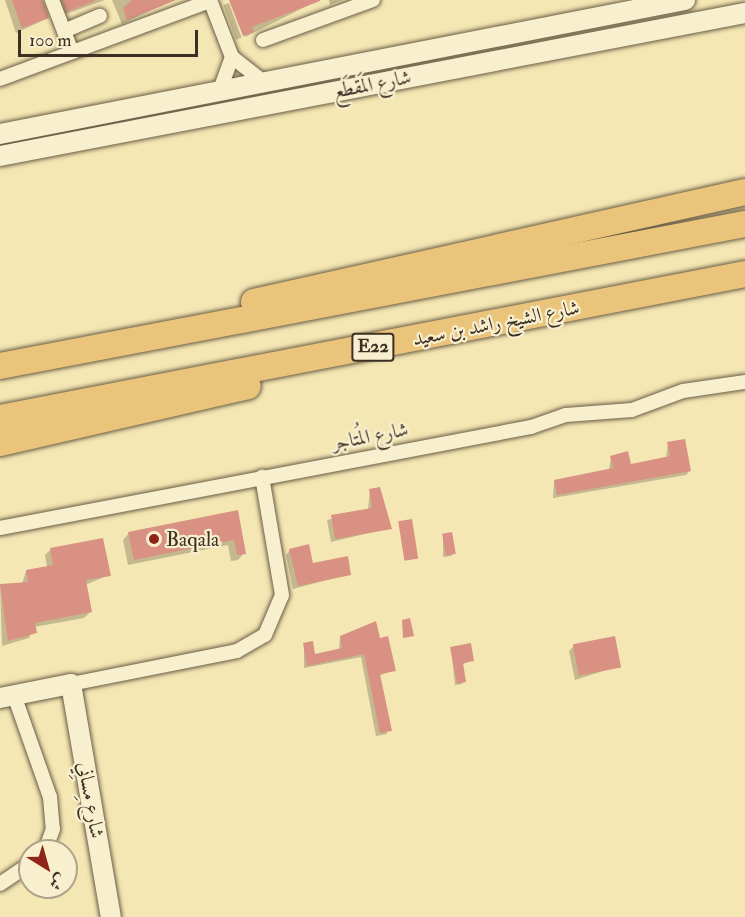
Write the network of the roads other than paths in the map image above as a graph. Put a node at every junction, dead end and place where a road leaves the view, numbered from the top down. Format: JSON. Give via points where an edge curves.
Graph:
{"nodes":[{"id":1,"x":52,"y":0,"type":"edge"},
{"id":2,"x":210,"y":0,"type":"edge"},
{"id":3,"x":373,"y":0,"type":"edge"},
{"id":4,"x":686,"y":0,"type":"edge"},
{"id":5,"x":745,"y":13,"type":"edge"},
{"id":6,"x":100,"y":16,"type":"dead end"},
{"id":7,"x":64,"y":31,"type":"junction"},
{"id":8,"x":263,"y":40,"type":"dead end"},
{"id":9,"x":470,"y":43,"type":"junction"},
{"id":10,"x":72,"y":52,"type":"junction"},
{"id":11,"x":232,"y":57,"type":"junction"},
{"id":12,"x":428,"y":74,"type":"junction"},
{"id":13,"x":0,"y":79,"type":"edge"},
{"id":14,"x":265,"y":83,"type":"junction"},
{"id":15,"x":219,"y":92,"type":"junction"},
{"id":16,"x":190,"y":97,"type":"junction"},
{"id":17,"x":0,"y":134,"type":"edge"},
{"id":18,"x":50,"y":146,"type":"junction"},
{"id":19,"x":0,"y":156,"type":"edge"},
{"id":20,"x":745,"y":192,"type":"edge"},
{"id":21,"x":745,"y":224,"type":"edge"},
{"id":22,"x":745,"y":274,"type":"edge"},
{"id":23,"x":745,"y":290,"type":"edge"},
{"id":24,"x":471,"y":327,"type":"junction"},
{"id":25,"x":158,"y":335,"type":"junction"},
{"id":26,"x":434,"y":335,"type":"junction"},
{"id":27,"x":0,"y":366,"type":"edge"},
{"id":28,"x":745,"y":382,"type":"edge"},
{"id":29,"x":0,"y":418,"type":"edge"},
{"id":30,"x":0,"y":443,"type":"edge"},
{"id":31,"x":262,"y":477,"type":"junction"},
{"id":32,"x":0,"y":528,"type":"edge"},
{"id":33,"x":71,"y":684,"type":"junction"},
{"id":34,"x":7,"y":696,"type":"edge"},
{"id":35,"x":49,"y":839,"type":"edge"},
{"id":36,"x":18,"y":872,"type":"edge"},
{"id":37,"x":0,"y":884,"type":"edge"},
{"id":38,"x":111,"y":913,"type":"edge"}],
"edges":[{"from":1,"to":7,"type":"street"},
{"from":2,"to":10,"type":"street"},
{"from":2,"to":11,"type":"street"},
{"from":3,"to":8,"type":"street"},
{"from":4,"to":9,"type":"street","name":"شارع المَقطَع"},
{"from":5,"to":12,"type":"street","name":"شارع المَقطَع"},
{"from":6,"to":7,"type":"street"},
{"from":7,"to":10,"type":"street"},
{"from":9,"to":12,"type":"street","via":[[469,54],[445,60]]},
{"from":9,"to":14,"type":"street","name":"شارع المَقطَع"},
{"from":10,"to":13,"type":"street"},
{"from":11,"to":14,"type":"street"},
{"from":11,"to":15,"type":"street"},
{"from":12,"to":18,"type":"street","name":"شارع المَقطَع"},
{"from":14,"to":15,"type":"street","name":"شارع المَقطَع"},
{"from":15,"to":16,"type":"street","name":"شارع المَقطَع"},
{"from":16,"to":17,"type":"street","name":"شارع المَقطَع"},
{"from":16,"to":18,"type":"street","via":[[40,132],[38,141]]},
{"from":18,"to":19,"type":"street","name":"شارع المَقطَع"},
{"from":20,"to":25,"type":"highway","via":[[497,251],[325,282]]},
{"from":21,"to":25,"type":"highway"},
{"from":22,"to":24,"type":"highway","name":"شارع الشيخ راشد بن سعيد","number":"E22"},
{"from":23,"to":24,"type":"highway"},
{"from":24,"to":26,"type":"highway","name":"شارع الشيخ راشد بن سعيد","number":"E22"},
{"from":25,"to":27,"type":"highway"},
{"from":26,"to":29,"type":"highway","name":"شارع الشيخ راشد بن سعيد","number":"E22"},
{"from":26,"to":30,"type":"highway","via":[[188,403]]},
{"from":28,"to":31,"type":"street","name":"شارع المُتاجر","via":[[682,392],[632,410],[566,415],[531,427]]},
{"from":31,"to":32,"type":"street","name":"شارع المُتاجر"},
{"from":31,"to":33,"type":"street","via":[[282,595],[265,635],[237,651]]},
{"from":33,"to":34,"type":"street"},
{"from":33,"to":38,"type":"street","name":"شارع مِسانِي"},
{"from":34,"to":35,"type":"street","via":[[50,798]]},
{"from":36,"to":37,"type":"street"}]}
